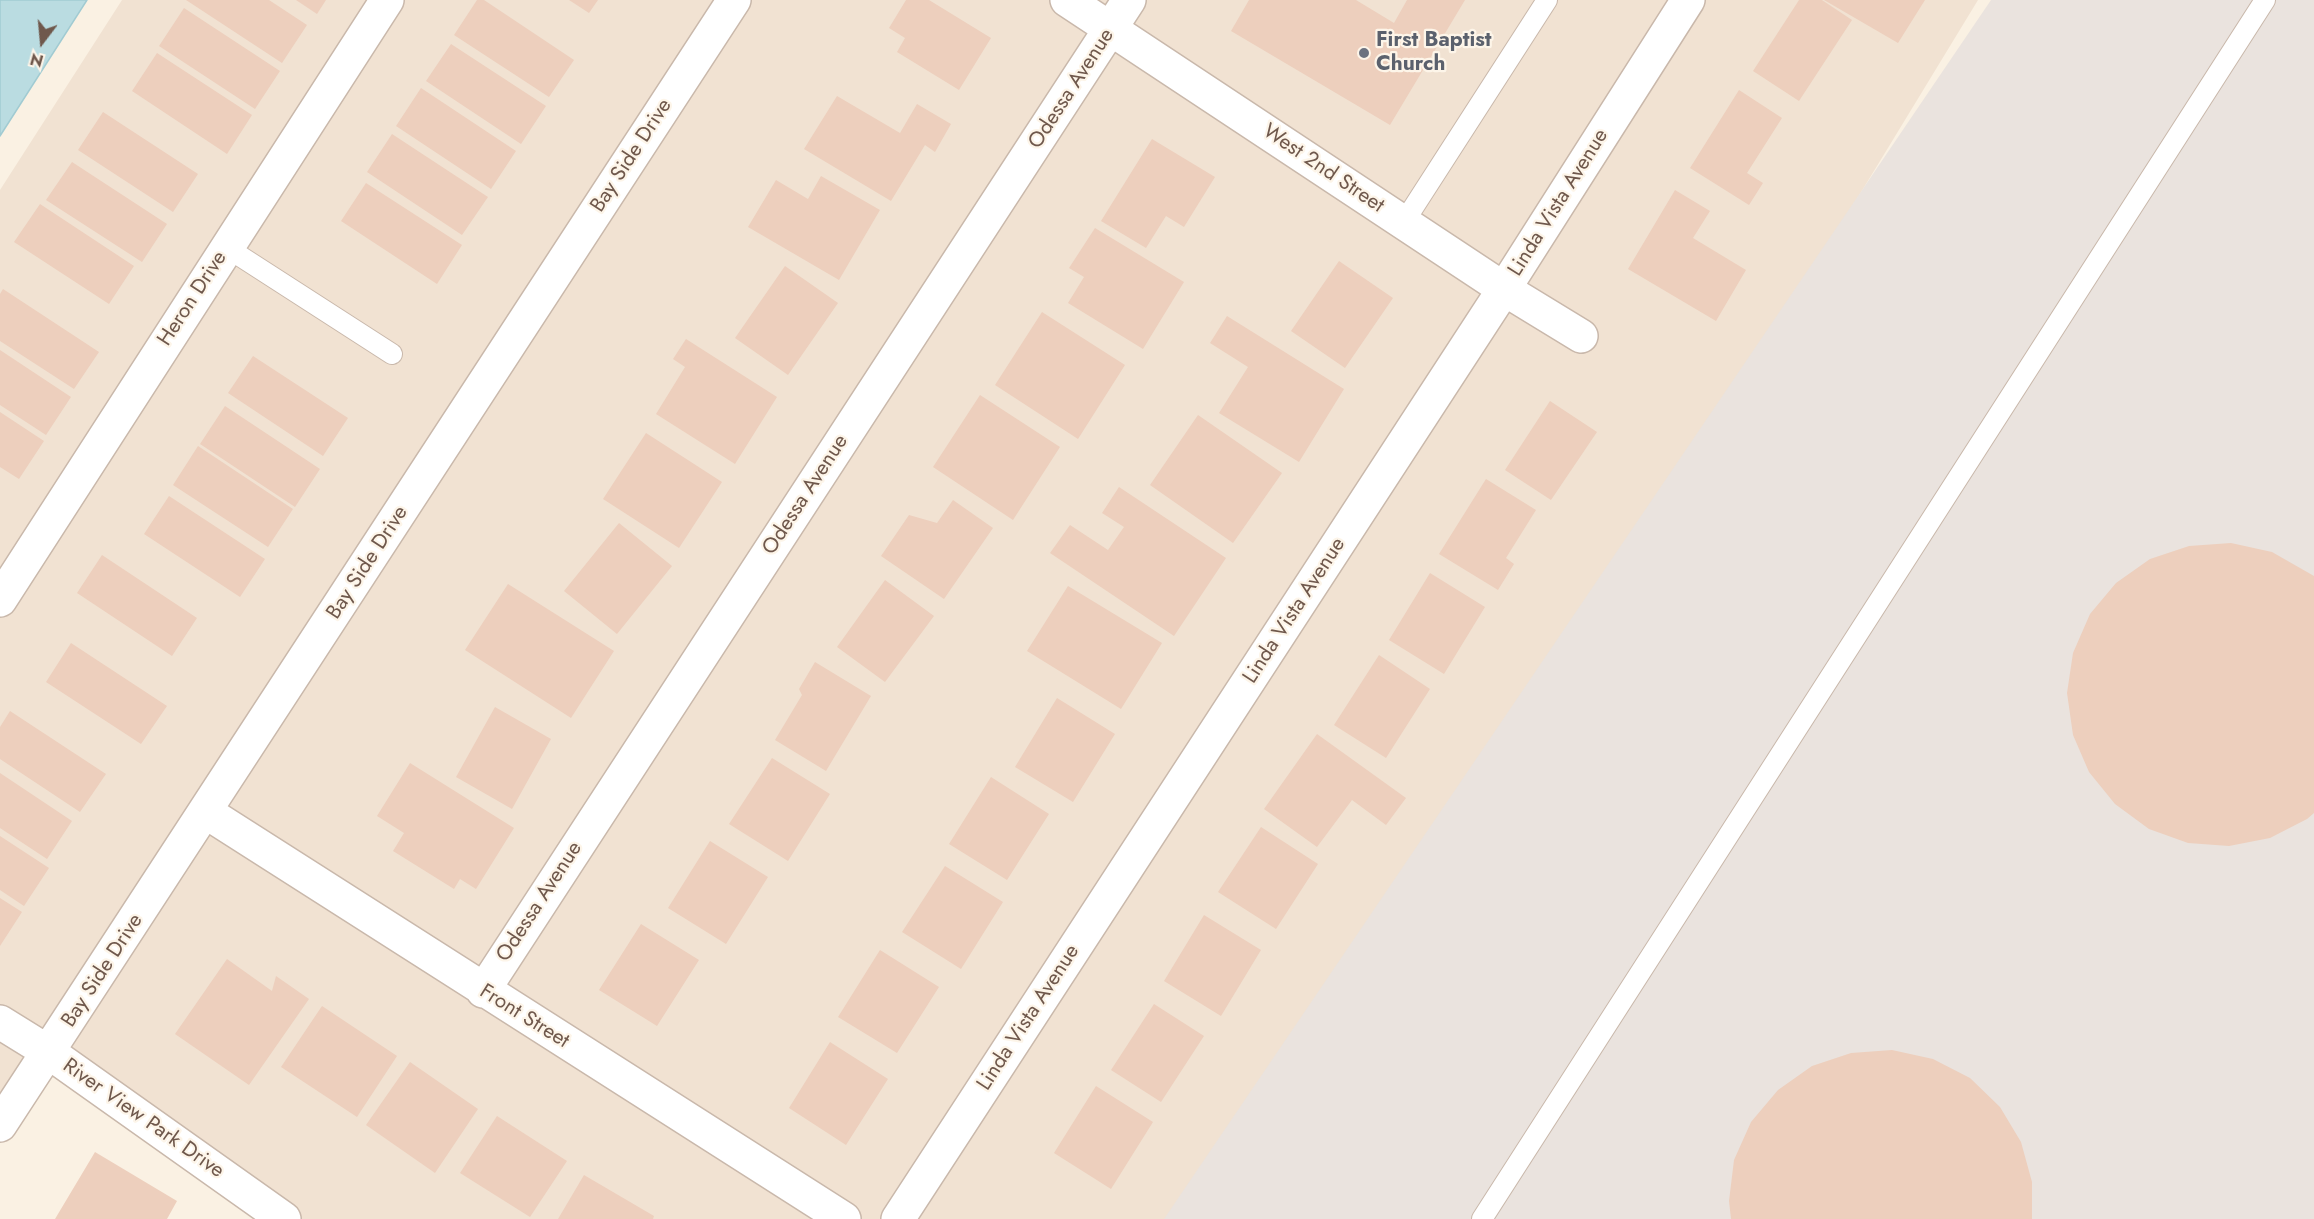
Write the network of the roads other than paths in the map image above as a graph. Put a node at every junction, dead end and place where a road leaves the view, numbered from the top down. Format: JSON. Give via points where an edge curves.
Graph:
{"nodes":[{"id":1,"x":387,"y":0,"type":"edge"},
{"id":2,"x":734,"y":0,"type":"edge"},
{"id":3,"x":1067,"y":0,"type":"edge"},
{"id":4,"x":1129,"y":0,"type":"edge"},
{"id":5,"x":1547,"y":0,"type":"edge"},
{"id":6,"x":1688,"y":0,"type":"edge"},
{"id":7,"x":2265,"y":0,"type":"edge"},
{"id":8,"x":1111,"y":28,"type":"junction"},
{"id":9,"x":1404,"y":222,"type":"junction"},
{"id":10,"x":226,"y":247,"type":"junction"},
{"id":11,"x":1504,"y":289,"type":"junction"},
{"id":12,"x":1581,"y":336,"type":"dead end"},
{"id":13,"x":392,"y":354,"type":"dead end"},
{"id":14,"x":0,"y":600,"type":"edge"},
{"id":15,"x":206,"y":812,"type":"junction"},
{"id":16,"x":483,"y":991,"type":"junction"},
{"id":17,"x":0,"y":1022,"type":"edge"},
{"id":18,"x":50,"y":1053,"type":"junction"},
{"id":19,"x":0,"y":1125,"type":"edge"},
{"id":20,"x":284,"y":1219,"type":"edge"},
{"id":21,"x":844,"y":1219,"type":"edge"},
{"id":22,"x":898,"y":1219,"type":"edge"},
{"id":23,"x":1482,"y":1219,"type":"edge"}],
"edges":[{"from":1,"to":10,"type":"street","name":"Heron Drive"},
{"from":2,"to":15,"type":"street","name":"Bay Side Drive"},
{"from":3,"to":8,"type":"street","name":"West 2nd Street"},
{"from":4,"to":8,"type":"street","name":"Odessa Avenue"},
{"from":5,"to":9,"type":"lane"},
{"from":6,"to":11,"type":"street","name":"Linda Vista Avenue"},
{"from":7,"to":23,"type":"lane"},
{"from":8,"to":9,"type":"street","name":"West 2nd Street"},
{"from":8,"to":16,"type":"street","name":"Odessa Avenue"},
{"from":9,"to":11,"type":"street","name":"West 2nd Street"},
{"from":10,"to":13,"type":"lane"},
{"from":10,"to":14,"type":"street","name":"Heron Drive"},
{"from":11,"to":12,"type":"street","name":"West 2nd Street"},
{"from":11,"to":22,"type":"street","name":"Linda Vista Avenue"},
{"from":15,"to":16,"type":"street","name":"Front Street"},
{"from":15,"to":18,"type":"street","name":"Bay Side Drive"},
{"from":16,"to":21,"type":"street","name":"Front Street"},
{"from":17,"to":18,"type":"street","name":"River View Park Drive"},
{"from":18,"to":19,"type":"street","name":"Bay Side Drive"},
{"from":18,"to":20,"type":"street","name":"River View Park Drive"}]}
